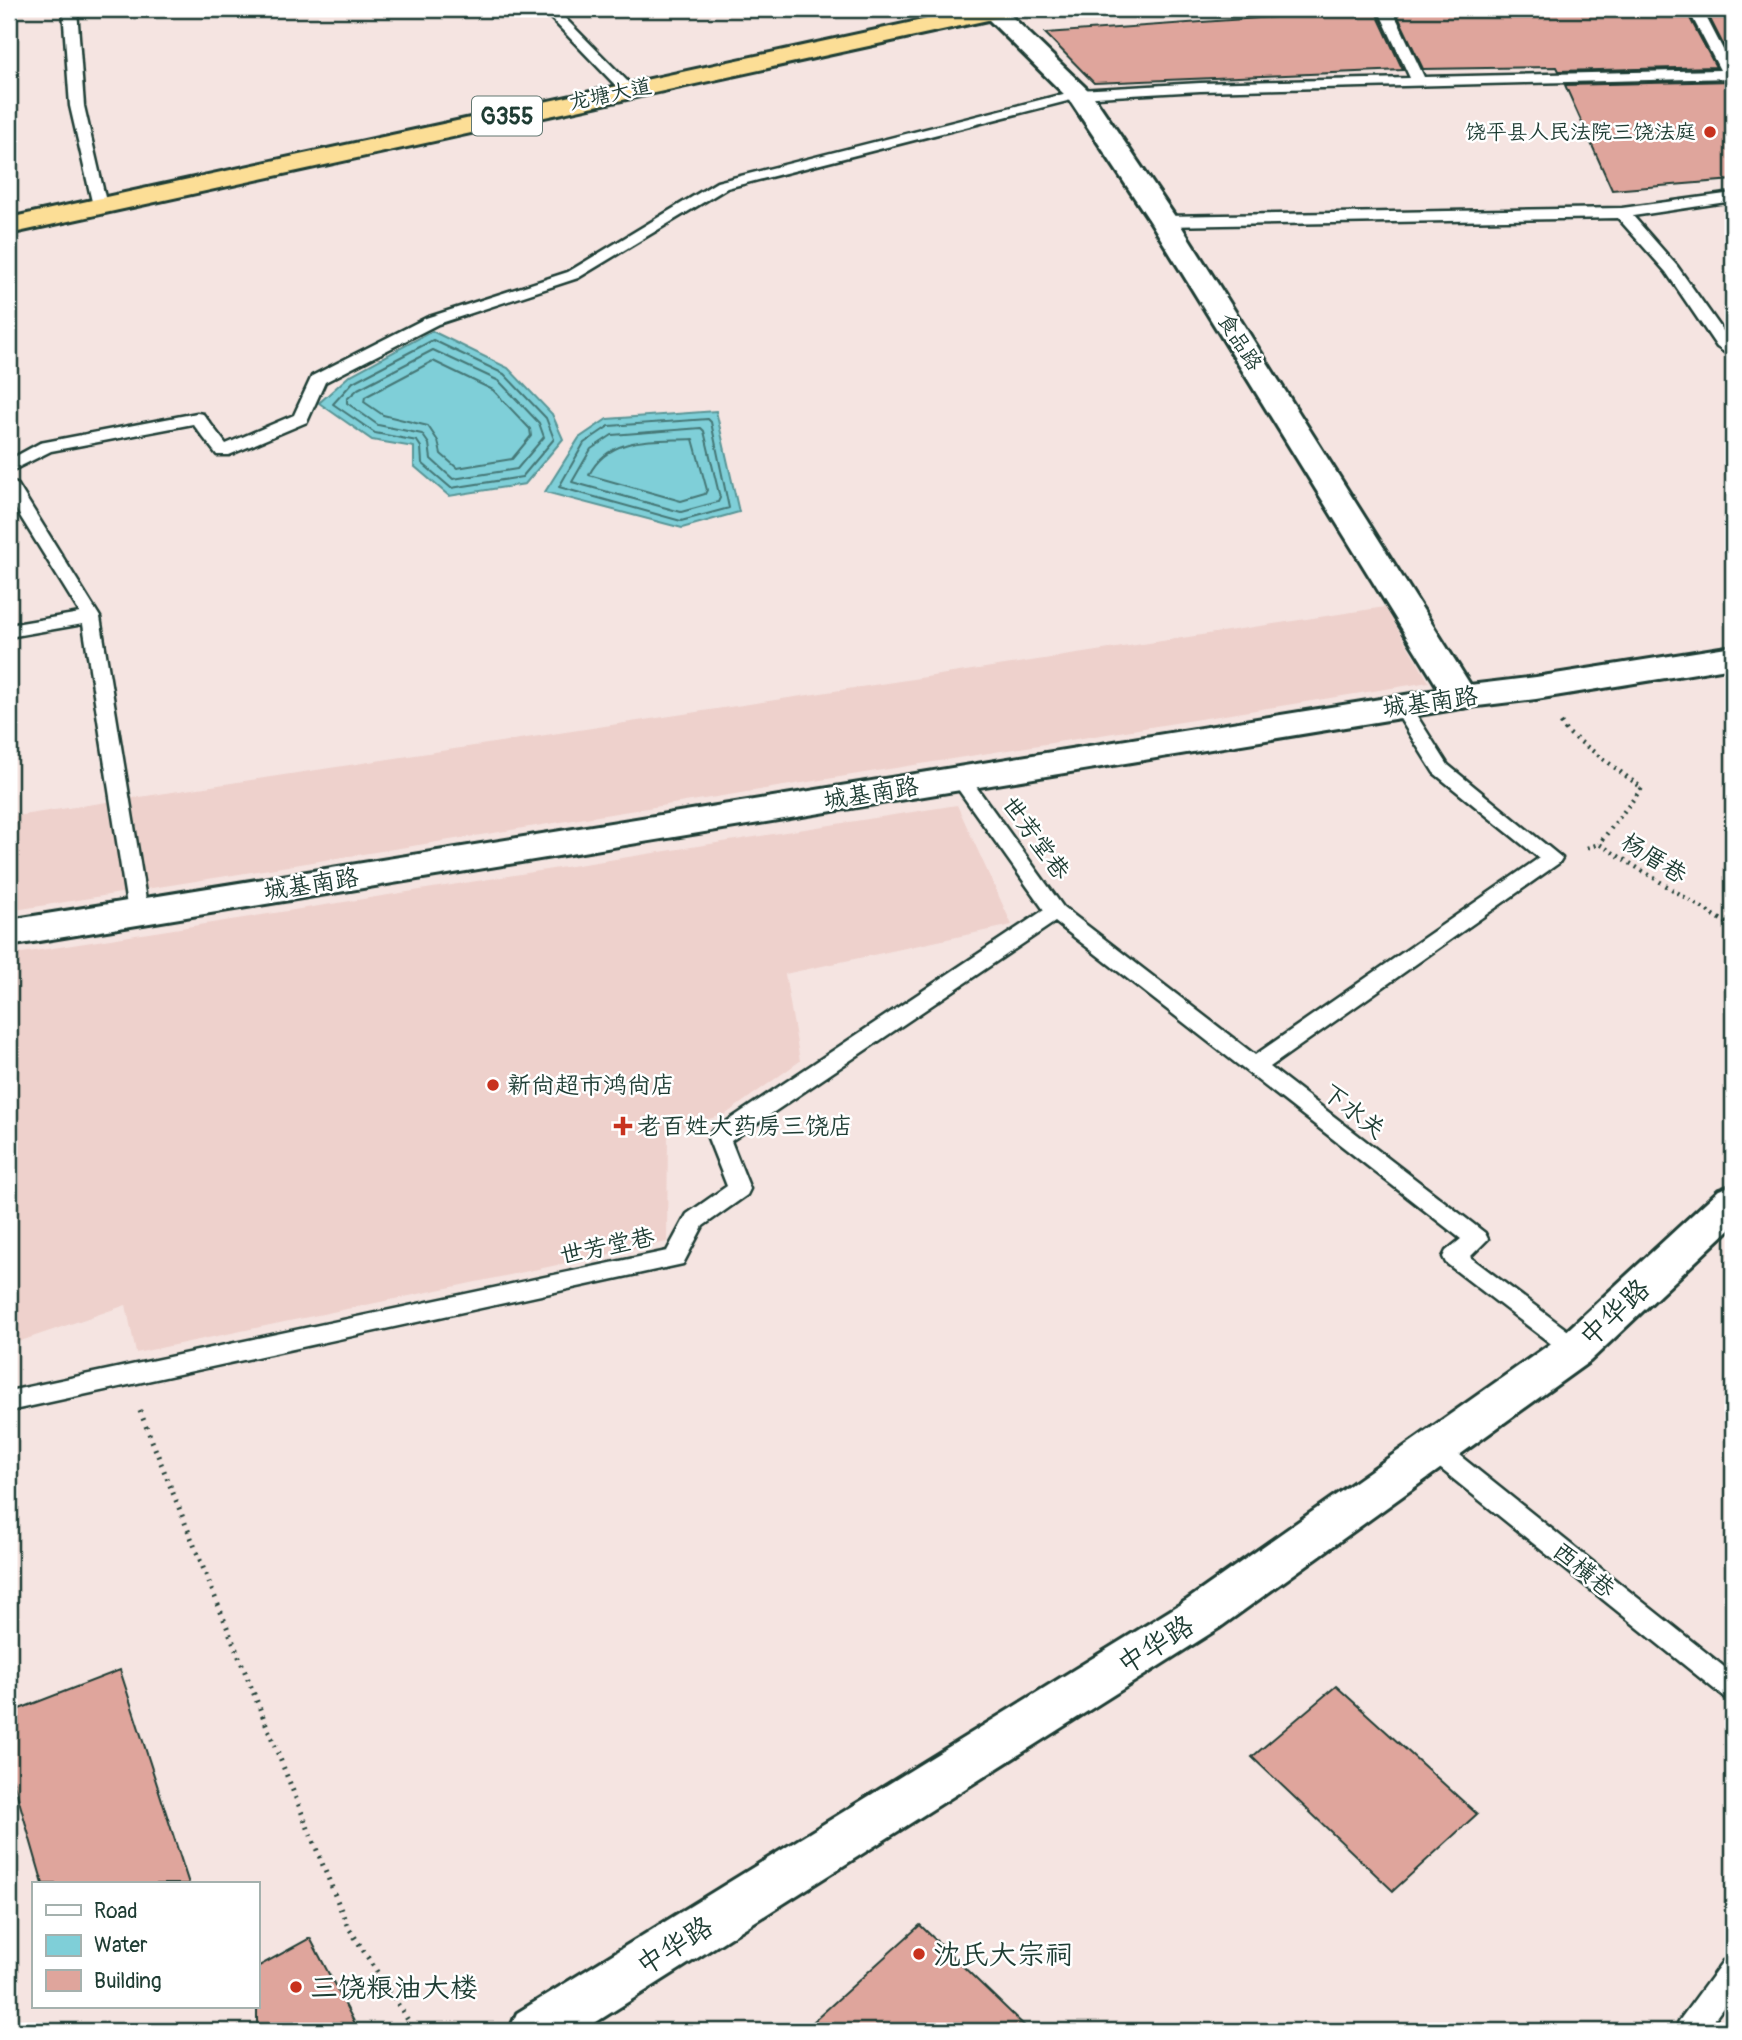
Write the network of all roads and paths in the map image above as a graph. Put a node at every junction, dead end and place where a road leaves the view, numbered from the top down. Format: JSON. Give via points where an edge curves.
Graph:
{"nodes":[{"id":1,"x":70,"y":9,"type":"edge"},
{"id":2,"x":550,"y":9,"type":"edge"},
{"id":3,"x":951,"y":9,"type":"edge"},
{"id":4,"x":996,"y":9,"type":"edge"},
{"id":5,"x":1385,"y":9,"type":"edge"},
{"id":6,"x":1695,"y":9,"type":"edge"},
{"id":7,"x":1731,"y":74,"type":"edge"},
{"id":8,"x":1419,"y":82,"type":"junction"},
{"id":9,"x":624,"y":86,"type":"junction"},
{"id":10,"x":1079,"y":94,"type":"junction"},
{"id":11,"x":1733,"y":197,"type":"edge"},
{"id":12,"x":99,"y":201,"type":"junction"},
{"id":13,"x":1622,"y":213,"type":"junction"},
{"id":14,"x":9,"y":216,"type":"edge"},
{"id":15,"x":1164,"y":221,"type":"junction"},
{"id":16,"x":9,"y":226,"type":"edge"},
{"id":17,"x":1733,"y":353,"type":"edge"},
{"id":18,"x":9,"y":467,"type":"edge"},
{"id":19,"x":9,"y":485,"type":"edge"},
{"id":20,"x":91,"y":617,"type":"junction"},
{"id":21,"x":9,"y":631,"type":"edge"},
{"id":22,"x":1733,"y":656,"type":"edge"},
{"id":23,"x":1535,"y":688,"type":"junction"},
{"id":24,"x":1461,"y":697,"type":"junction"},
{"id":25,"x":1401,"y":706,"type":"junction"},
{"id":26,"x":960,"y":778,"type":"junction"},
{"id":27,"x":1599,"y":844,"type":"junction"},
{"id":28,"x":1552,"y":858,"type":"junction"},
{"id":29,"x":138,"y":912,"type":"junction"},
{"id":30,"x":1056,"y":912,"type":"junction"},
{"id":31,"x":1733,"y":927,"type":"edge"},
{"id":32,"x":9,"y":933,"type":"edge"},
{"id":33,"x":1254,"y":1067,"type":"junction"},
{"id":34,"x":1733,"y":1201,"type":"edge"},
{"id":35,"x":1575,"y":1349,"type":"junction"},
{"id":36,"x":125,"y":1374,"type":"junction"},
{"id":37,"x":9,"y":1401,"type":"edge"},
{"id":38,"x":1435,"y":1450,"type":"junction"},
{"id":39,"x":1733,"y":1689,"type":"edge"},
{"id":40,"x":1733,"y":1971,"type":"edge"},
{"id":41,"x":415,"y":2031,"type":"edge"},
{"id":42,"x":536,"y":2031,"type":"edge"},
{"id":43,"x":1689,"y":2031,"type":"edge"}],
"edges":[{"from":1,"to":12,"type":"lane","via":[[77,106]]},
{"from":2,"to":9,"type":"lane"},
{"from":3,"to":9,"type":"highway","name":"龙塘大道","number":"G355"},
{"from":4,"to":9,"type":"highway","name":"龙塘大道","number":"G355"},
{"from":4,"to":10,"type":"street","name":"食品路"},
{"from":5,"to":8,"type":"lane"},
{"from":6,"to":7,"type":"lane"},
{"from":7,"to":8,"type":"lane"},
{"from":8,"to":10,"type":"lane"},
{"from":9,"to":12,"type":"highway","name":"龙塘大道","number":"G355"},
{"from":10,"to":15,"type":"street","name":"食品路"},
{"from":10,"to":18,"type":"lane","via":[[722,185],[573,275],[432,321],[318,380],[301,418],[223,451],[197,418],[46,447]]},
{"from":11,"to":13,"type":"lane"},
{"from":12,"to":14,"type":"highway","name":"龙塘大道","number":"G355"},
{"from":12,"to":16,"type":"highway","name":"龙塘大道","number":"G355"},
{"from":13,"to":15,"type":"lane"},
{"from":13,"to":17,"type":"lane","via":[[1672,269]]},
{"from":15,"to":24,"type":"street","name":"食品路"},
{"from":19,"to":20,"type":"lane"},
{"from":20,"to":21,"type":"lane"},
{"from":20,"to":29,"type":"lane"},
{"from":22,"to":23,"type":"street","name":"城基南路"},
{"from":23,"to":24,"type":"street","name":"城基南路"},
{"from":23,"to":27,"type":"path","via":[[1566,731],[1642,788]]},
{"from":24,"to":25,"type":"street","name":"城基南路"},
{"from":25,"to":26,"type":"street","name":"城基南路"},
{"from":25,"to":28,"type":"lane","via":[[1441,769]]},
{"from":26,"to":29,"type":"street","name":"城基南路"},
{"from":26,"to":30,"type":"lane","name":"世芳堂巷"},
{"from":27,"to":28,"type":"path","name":"杨厝巷"},
{"from":27,"to":31,"type":"path","name":"杨厝巷"},
{"from":28,"to":33,"type":"lane"},
{"from":29,"to":32,"type":"street","name":"城基南路"},
{"from":30,"to":33,"type":"lane","name":"下水关"},
{"from":30,"to":36,"type":"lane","name":"世芳堂巷","via":[[719,1138],[739,1189],[695,1220],[675,1258]]},
{"from":33,"to":35,"type":"lane","name":"下水关","via":[[1477,1239],[1454,1257]]},
{"from":34,"to":35,"type":"street","name":"中华路"},
{"from":35,"to":38,"type":"street","name":"中华路"},
{"from":36,"to":37,"type":"lane","name":"世芳堂巷"},
{"from":36,"to":41,"type":"path","via":[[347,1925]]},
{"from":38,"to":39,"type":"lane","name":"西横巷"},
{"from":38,"to":42,"type":"street","name":"中华路","via":[[1203,1614]]},
{"from":40,"to":43,"type":"lane"}]}
